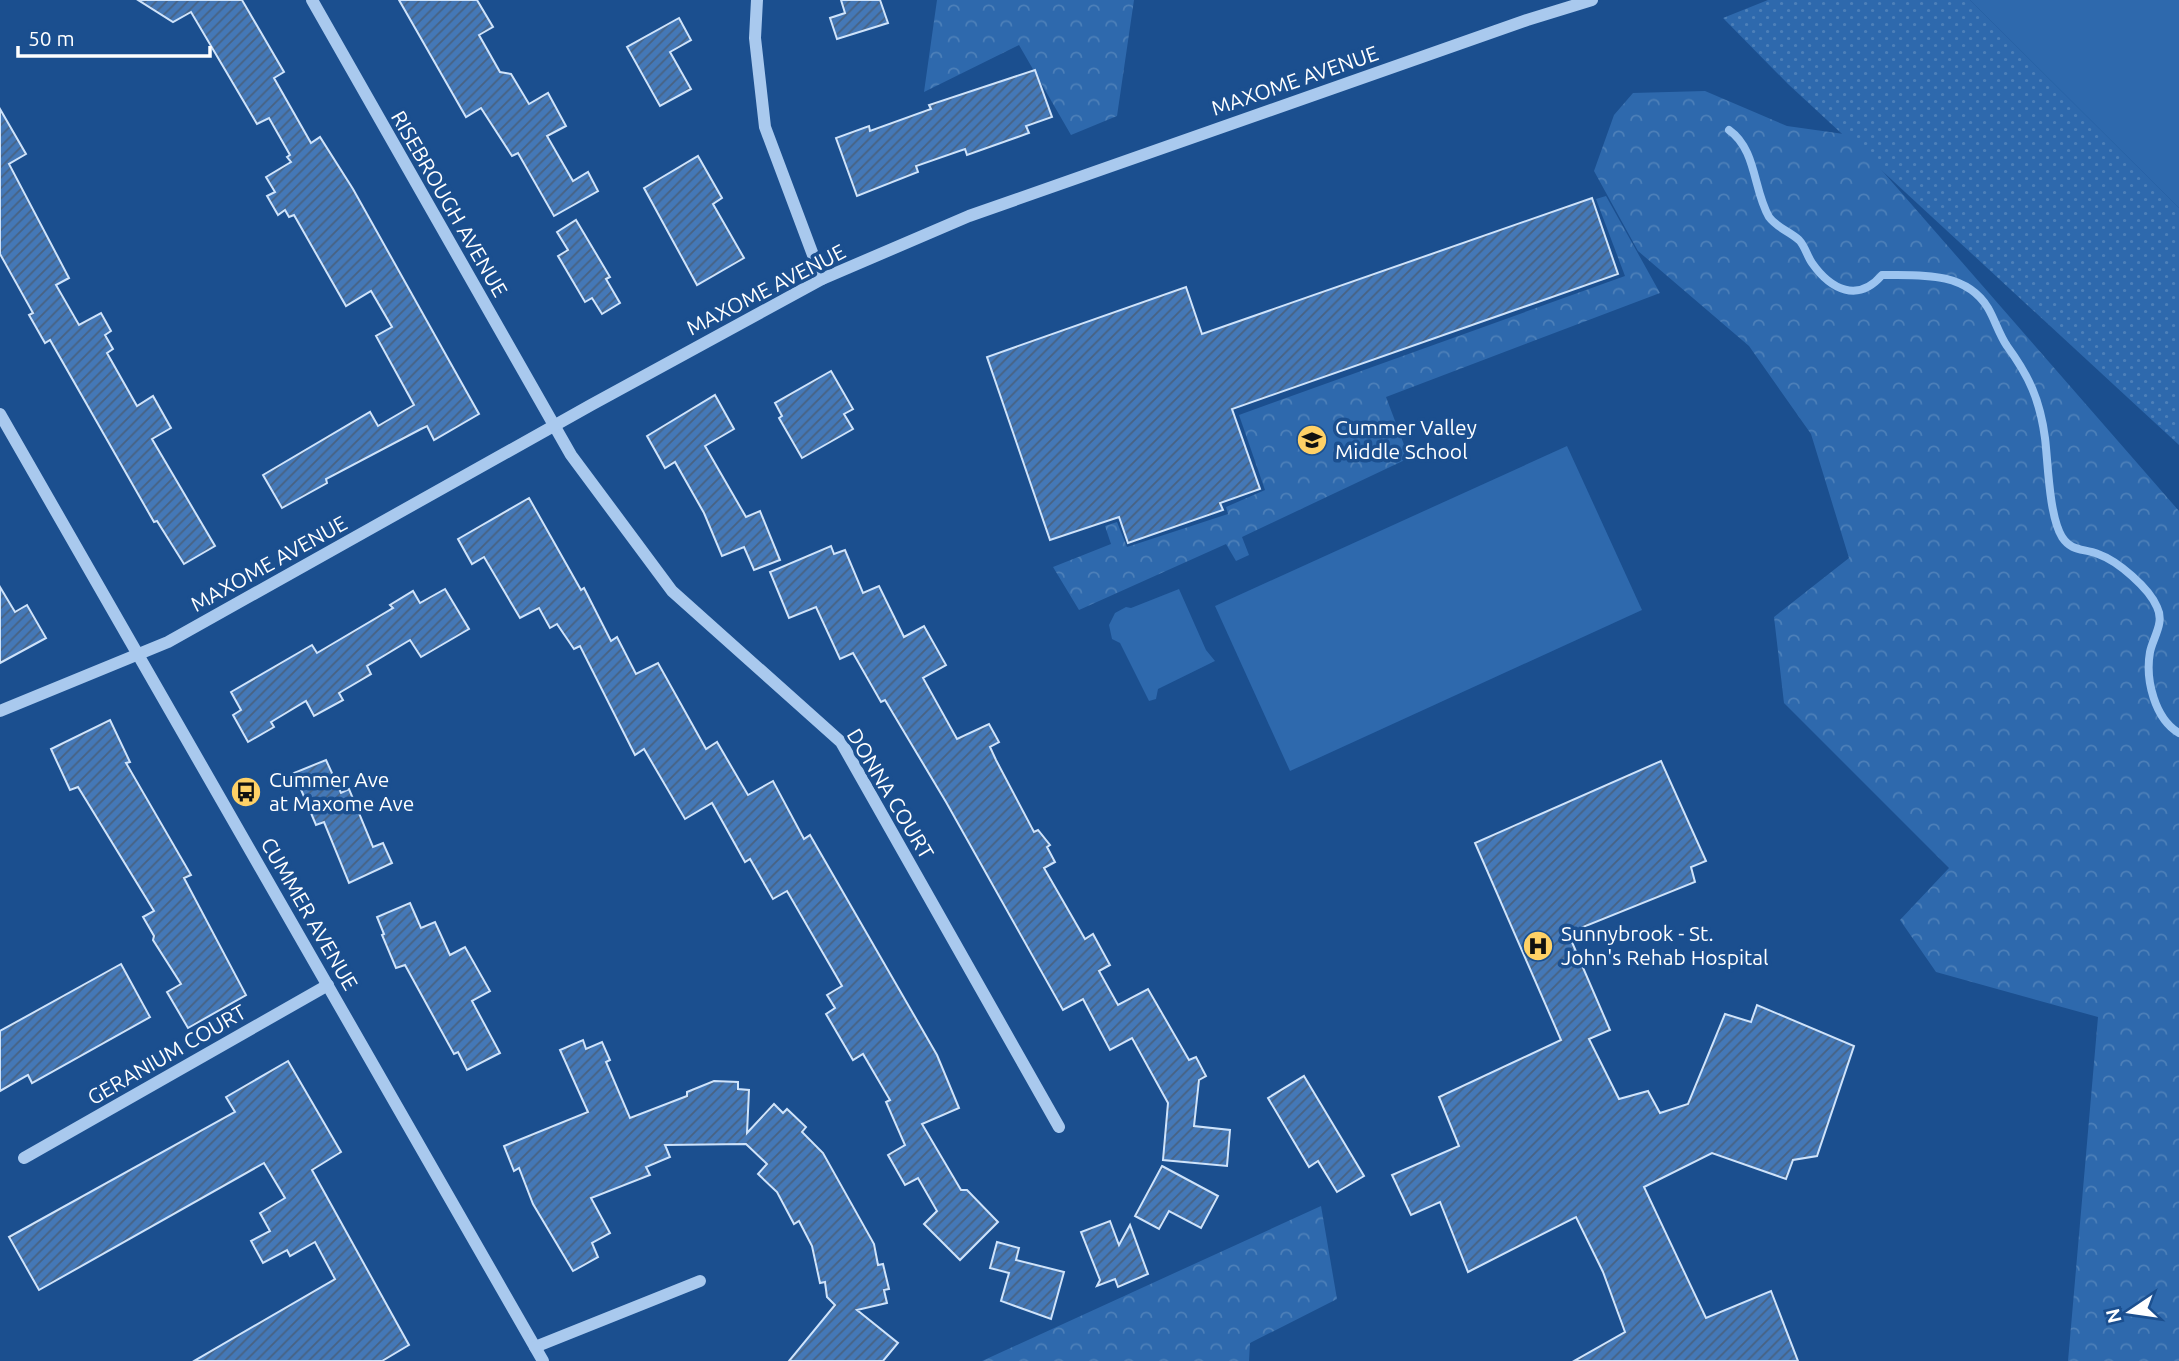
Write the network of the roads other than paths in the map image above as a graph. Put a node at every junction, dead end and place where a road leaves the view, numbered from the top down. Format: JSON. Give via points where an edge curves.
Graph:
{"nodes":[{"id":1,"x":312,"y":0,"type":"edge"},
{"id":2,"x":757,"y":0,"type":"edge"},
{"id":3,"x":1592,"y":0,"type":"edge"},
{"id":4,"x":822,"y":279,"type":"junction"},
{"id":5,"x":0,"y":414,"type":"edge"},
{"id":6,"x":554,"y":427,"type":"junction"},
{"id":7,"x":137,"y":654,"type":"junction"},
{"id":8,"x":0,"y":711,"type":"edge"},
{"id":9,"x":328,"y":985,"type":"junction"},
{"id":10,"x":1059,"y":1127,"type":"dead end"},
{"id":11,"x":24,"y":1158,"type":"dead end"},
{"id":12,"x":700,"y":1281,"type":"dead end"},
{"id":13,"x":535,"y":1346,"type":"junction"},
{"id":14,"x":544,"y":1361,"type":"edge"}],
"edges":[{"from":1,"to":6,"type":"street","name":"RISEBROUGH AVENUE"},
{"from":2,"to":4,"type":"street","via":[[755,38],[765,127]]},
{"from":3,"to":4,"type":"street","name":"MAXOME AVENUE","via":[[969,216]]},
{"from":4,"to":6,"type":"street","name":"MAXOME AVENUE"},
{"from":5,"to":7,"type":"street","name":"CUMMER AVENUE"},
{"from":6,"to":7,"type":"street","name":"MAXOME AVENUE","via":[[168,642]]},
{"from":6,"to":10,"type":"street","name":"DONNA COURT","via":[[672,591],[841,742]]},
{"from":7,"to":8,"type":"street","name":"MAXOME AVENUE"},
{"from":7,"to":9,"type":"street","name":"CUMMER AVENUE"},
{"from":9,"to":11,"type":"street","name":"GERANIUM COURT"},
{"from":9,"to":13,"type":"street","name":"CUMMER AVENUE"},
{"from":12,"to":13,"type":"street"},
{"from":13,"to":14,"type":"street","name":"CUMMER AVENUE"}]}
